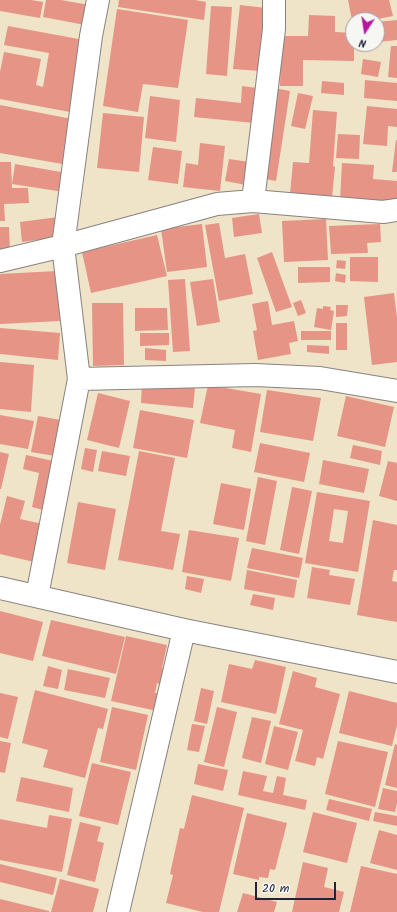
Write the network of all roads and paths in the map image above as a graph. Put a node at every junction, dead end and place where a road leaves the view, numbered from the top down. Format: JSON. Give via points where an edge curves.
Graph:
{"nodes":[{"id":1,"x":98,"y":0,"type":"edge"},
{"id":2,"x":274,"y":0,"type":"edge"},
{"id":3,"x":253,"y":201,"type":"junction"},
{"id":4,"x":397,"y":210,"type":"edge"},
{"id":5,"x":63,"y":246,"type":"junction"},
{"id":6,"x":0,"y":261,"type":"edge"},
{"id":7,"x":79,"y":379,"type":"junction"},
{"id":8,"x":397,"y":391,"type":"edge"},
{"id":9,"x":0,"y":588,"type":"edge"},
{"id":10,"x":37,"y":596,"type":"junction"},
{"id":11,"x":184,"y":630,"type":"junction"},
{"id":12,"x":397,"y":672,"type":"edge"},
{"id":13,"x":118,"y":912,"type":"edge"}],
"edges":[{"from":1,"to":5,"type":"street"},
{"from":2,"to":3,"type":"street","via":[[274,29]]},
{"from":3,"to":4,"type":"street","via":[[383,212]]},
{"from":3,"to":5,"type":"street","via":[[216,204]]},
{"from":5,"to":6,"type":"street"},
{"from":5,"to":7,"type":"street"},
{"from":7,"to":8,"type":"street","via":[[255,375],[320,378]]},
{"from":7,"to":10,"type":"street"},
{"from":9,"to":10,"type":"street"},
{"from":10,"to":11,"type":"street"},
{"from":11,"to":12,"type":"street"},
{"from":11,"to":13,"type":"street"}]}
